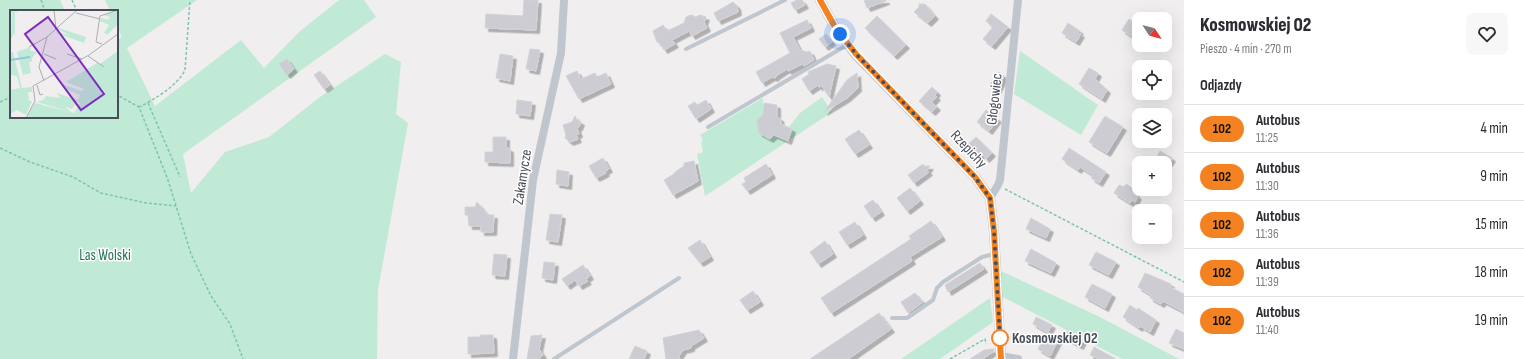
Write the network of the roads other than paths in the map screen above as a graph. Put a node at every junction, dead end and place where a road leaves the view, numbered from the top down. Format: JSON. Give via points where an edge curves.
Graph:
{"nodes":[{"id":1,"x":564,"y":0,"type":"edge"},
{"id":2,"x":785,"y":0,"type":"edge"},
{"id":3,"x":820,"y":0,"type":"edge"},
{"id":4,"x":1018,"y":0,"type":"edge"},
{"id":5,"x":848,"y":44,"type":"junction"},
{"id":6,"x":686,"y":49,"type":"dead end"},
{"id":7,"x":708,"y":127,"type":"dead end"},
{"id":8,"x":990,"y":198,"type":"junction"},
{"id":9,"x":994,"y":254,"type":"junction"},
{"id":10,"x":679,"y":278,"type":"dead end"},
{"id":11,"x":892,"y":318,"type":"dead end"},
{"id":12,"x":1001,"y":357,"type":"edge"},
{"id":13,"x":513,"y":359,"type":"edge"},
{"id":14,"x":554,"y":359,"type":"edge"},
{"id":15,"x":1018,"y":359,"type":"edge"}],
"edges":[{"from":1,"to":13,"type":"street","name":"Zakamycze","via":[[561,53],[533,180]]},
{"from":2,"to":6,"type":"lane"},
{"from":3,"to":5,"type":"street","name":"Rzepichy"},
{"from":4,"to":8,"type":"street","name":"Głogowiec","via":[[998,185]]},
{"from":5,"to":7,"type":"lane"},
{"from":5,"to":8,"type":"street","name":"Rzepichy","via":[[975,177]]},
{"from":8,"to":9,"type":"street","name":"Rzepichy"},
{"from":9,"to":11,"type":"lane","via":[[982,257],[943,282],[937,288],[933,300],[907,318]]},
{"from":9,"to":12,"type":"street","name":"Rzepichy"},
{"from":10,"to":14,"type":"lane"},
{"from":12,"to":15,"type":"street"}]}
